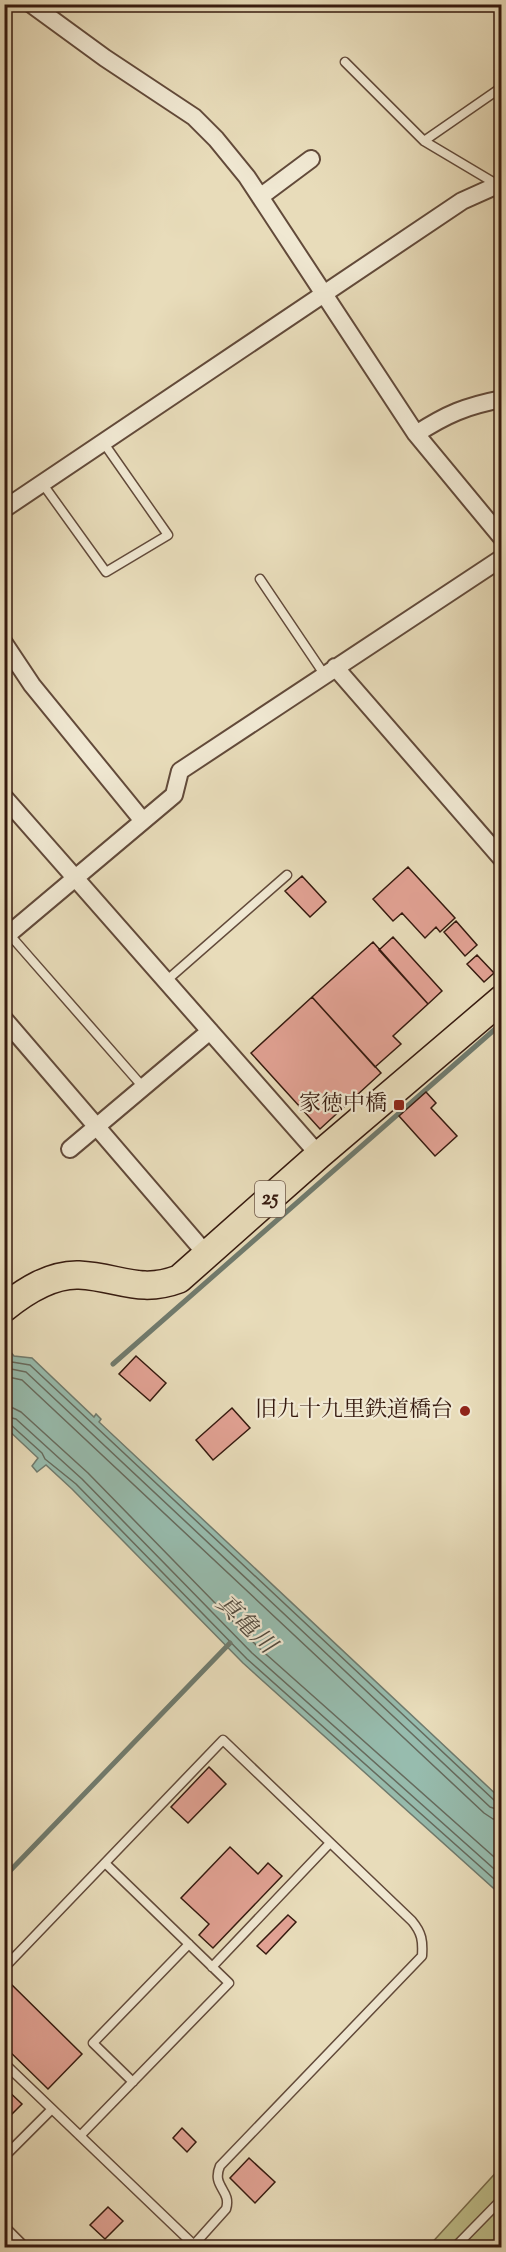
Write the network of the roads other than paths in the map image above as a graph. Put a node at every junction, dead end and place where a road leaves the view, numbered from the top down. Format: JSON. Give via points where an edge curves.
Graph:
{"nodes":[{"id":1,"x":31,"y":4,"type":"edge"},
{"id":2,"x":345,"y":62,"type":"dead end"},
{"id":3,"x":501,"y":87,"type":"edge"},
{"id":4,"x":424,"y":141,"type":"junction"},
{"id":5,"x":311,"y":159,"type":"dead end"},
{"id":6,"x":500,"y":186,"type":"edge"},
{"id":7,"x":260,"y":197,"type":"junction"},
{"id":8,"x":323,"y":295,"type":"junction"},
{"id":9,"x":501,"y":399,"type":"edge"},
{"id":10,"x":416,"y":434,"type":"junction"},
{"id":11,"x":103,"y":442,"type":"junction"},
{"id":12,"x":42,"y":483,"type":"junction"},
{"id":13,"x":4,"y":509,"type":"edge"},
{"id":14,"x":501,"y":538,"type":"edge"},
{"id":15,"x":501,"y":558,"type":"edge"},
{"id":16,"x":260,"y":579,"type":"dead end"},
{"id":17,"x":4,"y":643,"type":"edge"},
{"id":18,"x":329,"y":671,"type":"junction"},
{"id":19,"x":4,"y":797,"type":"edge"},
{"id":20,"x":143,"y":821,"type":"junction"},
{"id":21,"x":501,"y":859,"type":"edge"},
{"id":22,"x":286,"y":875,"type":"dead end"},
{"id":23,"x":75,"y":878,"type":"junction"},
{"id":24,"x":7,"y":936,"type":"edge"},
{"id":25,"x":166,"y":981,"type":"junction"},
{"id":26,"x":501,"y":999,"type":"edge"},
{"id":27,"x":4,"y":1020,"type":"edge"},
{"id":28,"x":210,"y":1031,"type":"junction"},
{"id":29,"x":143,"y":1087,"type":"junction"},
{"id":30,"x":97,"y":1127,"type":"junction"},
{"id":31,"x":70,"y":1149,"type":"dead end"},
{"id":32,"x":319,"y":1155,"type":"junction"},
{"id":33,"x":207,"y":1256,"type":"junction"},
{"id":34,"x":4,"y":1308,"type":"edge"},
{"id":35,"x":330,"y":1842,"type":"junction"},
{"id":36,"x":105,"y":1863,"type":"junction"},
{"id":37,"x":189,"y":1944,"type":"junction"},
{"id":38,"x":213,"y":1967,"type":"junction"},
{"id":39,"x":4,"y":1968,"type":"edge"},
{"id":40,"x":4,"y":2063,"type":"edge"},
{"id":41,"x":133,"y":2082,"type":"junction"},
{"id":42,"x":52,"y":2109,"type":"junction"},
{"id":43,"x":80,"y":2136,"type":"junction"},
{"id":44,"x":4,"y":2157,"type":"edge"},
{"id":45,"x":501,"y":2199,"type":"edge"},
{"id":46,"x":4,"y":2226,"type":"edge"},
{"id":47,"x":193,"y":2246,"type":"edge"},
{"id":48,"x":26,"y":2247,"type":"edge"},
{"id":49,"x":454,"y":2247,"type":"edge"}],
"edges":[{"from":1,"to":7,"type":"street","via":[[194,117]]},
{"from":2,"to":4,"type":"lane"},
{"from":3,"to":4,"type":"lane"},
{"from":4,"to":6,"type":"lane"},
{"from":5,"to":7,"type":"street"},
{"from":6,"to":8,"type":"street","via":[[462,201]]},
{"from":7,"to":8,"type":"street"},
{"from":8,"to":10,"type":"street"},
{"from":8,"to":11,"type":"street"},
{"from":9,"to":10,"type":"street","via":[[470,405]]},
{"from":10,"to":14,"type":"street"},
{"from":11,"to":12,"type":"street"},
{"from":11,"to":12,"type":"lane","via":[[168,534],[106,572]]},
{"from":12,"to":13,"type":"street"},
{"from":15,"to":18,"type":"street"},
{"from":16,"to":18,"type":"lane"},
{"from":17,"to":20,"type":"street","via":[[32,685]]},
{"from":18,"to":20,"type":"street","via":[[180,771],[174,795]]},
{"from":18,"to":21,"type":"street"},
{"from":19,"to":23,"type":"street"},
{"from":20,"to":23,"type":"street"},
{"from":22,"to":25,"type":"lane"},
{"from":23,"to":24,"type":"street"},
{"from":23,"to":25,"type":"street"},
{"from":24,"to":29,"type":"lane"},
{"from":25,"to":28,"type":"street"},
{"from":26,"to":32,"type":"main road","number":"25"},
{"from":27,"to":30,"type":"street"},
{"from":28,"to":29,"type":"street"},
{"from":28,"to":32,"type":"street"},
{"from":29,"to":30,"type":"street"},
{"from":30,"to":31,"type":"street"},
{"from":30,"to":33,"type":"street"},
{"from":32,"to":33,"type":"main road","number":"25"},
{"from":33,"to":34,"type":"main road","number":"25","via":[[179,1279],[164,1285],[150,1287],[78,1275],[32,1287]]},
{"from":35,"to":36,"type":"lane","via":[[223,1740]]},
{"from":35,"to":38,"type":"lane"},
{"from":35,"to":47,"type":"lane","via":[[416,1926],[423,1943],[422,1956],[220,2166],[217,2181],[227,2196],[226,2209]]},
{"from":36,"to":37,"type":"lane"},
{"from":36,"to":39,"type":"lane"},
{"from":37,"to":38,"type":"lane"},
{"from":37,"to":41,"type":"lane","via":[[93,2043]]},
{"from":38,"to":41,"type":"lane","via":[[229,1983]]},
{"from":40,"to":42,"type":"lane"},
{"from":41,"to":43,"type":"lane"},
{"from":42,"to":43,"type":"lane"},
{"from":42,"to":44,"type":"lane"},
{"from":43,"to":47,"type":"lane"},
{"from":45,"to":49,"type":"lane"},
{"from":46,"to":48,"type":"lane"}]}
